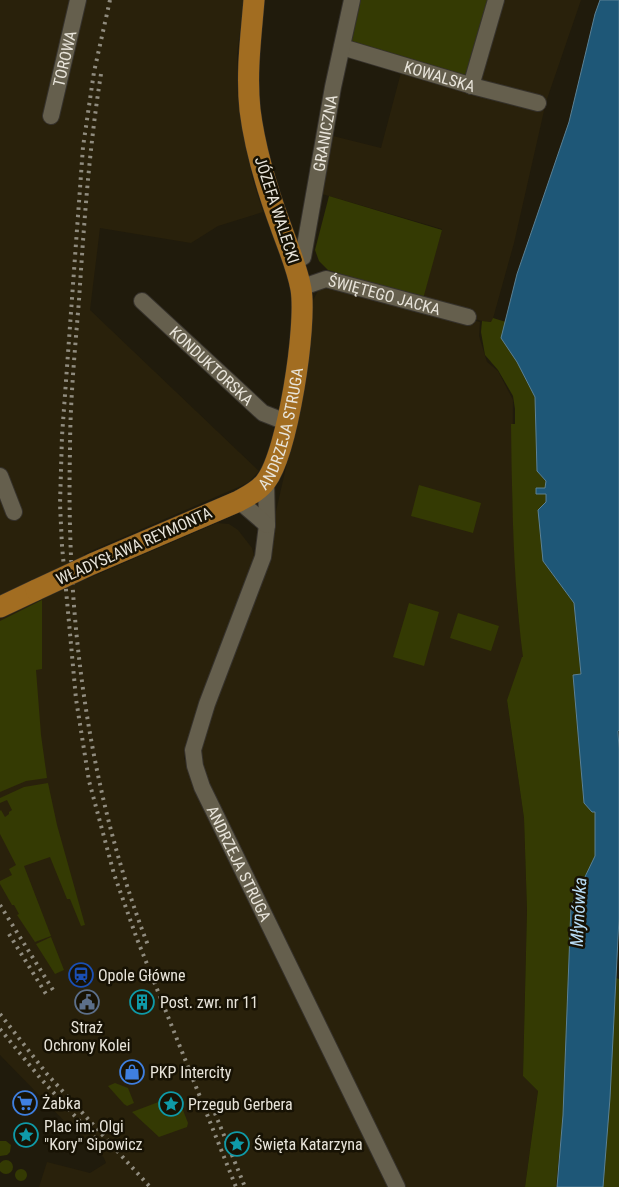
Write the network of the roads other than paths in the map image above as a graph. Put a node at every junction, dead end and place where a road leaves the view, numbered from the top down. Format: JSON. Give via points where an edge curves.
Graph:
{"nodes":[{"id":1,"x":78,"y":0,"type":"edge"},
{"id":2,"x":254,"y":0,"type":"edge"},
{"id":3,"x":352,"y":0,"type":"edge"},
{"id":4,"x":496,"y":0,"type":"edge"},
{"id":5,"x":342,"y":47,"type":"junction"},
{"id":6,"x":471,"y":86,"type":"junction"},
{"id":7,"x":538,"y":103,"type":"dead end"},
{"id":8,"x":51,"y":116,"type":"dead end"},
{"id":9,"x":309,"y":225,"type":"junction"},
{"id":10,"x":281,"y":228,"type":"junction"},
{"id":11,"x":294,"y":262,"type":"junction"},
{"id":12,"x":300,"y":288,"type":"junction"},
{"id":13,"x":142,"y":302,"type":"dead end"},
{"id":14,"x":468,"y":317,"type":"dead end"},
{"id":15,"x":302,"y":331,"type":"joint"},
{"id":16,"x":286,"y":422,"type":"junction"},
{"id":17,"x":0,"y":476,"type":"edge"},
{"id":18,"x":266,"y":481,"type":"junction"},
{"id":19,"x":239,"y":501,"type":"junction"},
{"id":20,"x":14,"y":512,"type":"dead end"},
{"id":21,"x":267,"y":525,"type":"junction"},
{"id":22,"x":0,"y":608,"type":"edge"},
{"id":23,"x":397,"y":1187,"type":"edge"}],
"edges":[{"from":1,"to":8,"type":"street","name":"TOROWA"},
{"from":2,"to":10,"type":"main road","name":"JÓZEFA WALECKI","via":[[248,74],[250,110],[258,154]]},
{"from":3,"to":5,"type":"street","name":"GRANICZNA"},
{"from":4,"to":6,"type":"street"},
{"from":5,"to":6,"type":"street","name":"KOWALSKA"},
{"from":5,"to":9,"type":"street","name":"GRANICZNA"},
{"from":6,"to":7,"type":"street","name":"KOWALSKA"},
{"from":9,"to":10,"type":"street"},
{"from":9,"to":11,"type":"street","name":"GRANICZNA","via":[[303,258]]},
{"from":10,"to":11,"type":"main road","name":"JÓZEFA WALECKI"},
{"from":11,"to":12,"type":"main road","name":"JÓZEFA WALECKI"},
{"from":12,"to":14,"type":"street","name":"ŚWIĘTEGO JACKA","via":[[326,279]]},
{"from":12,"to":15,"type":"main road","name":"JÓZEFA WALECKI"},
{"from":13,"to":16,"type":"street","name":"KONDUKTORSKA","via":[[263,413]]},
{"from":15,"to":16,"type":"main road","name":"ANDRZEJA STRUGA"},
{"from":16,"to":18,"type":"main road","name":"ANDRZEJA STRUGA","via":[[278,458]]},
{"from":17,"to":20,"type":"street"},
{"from":18,"to":19,"type":"main road","name":"WŁADYSŁAWA REYMONTA"},
{"from":18,"to":21,"type":"street","name":"ANDRZEJA STRUGA"},
{"from":19,"to":21,"type":"street","name":"ANDRZEJA STRUGA"},
{"from":19,"to":22,"type":"main road","name":"WŁADYSŁAWA REYMONTA","bridge":true,"via":[[92,564]]},
{"from":21,"to":23,"type":"street","name":"ANDRZEJA STRUGA","via":[[263,557],[207,704],[193,750],[195,766],[206,795]]}]}
